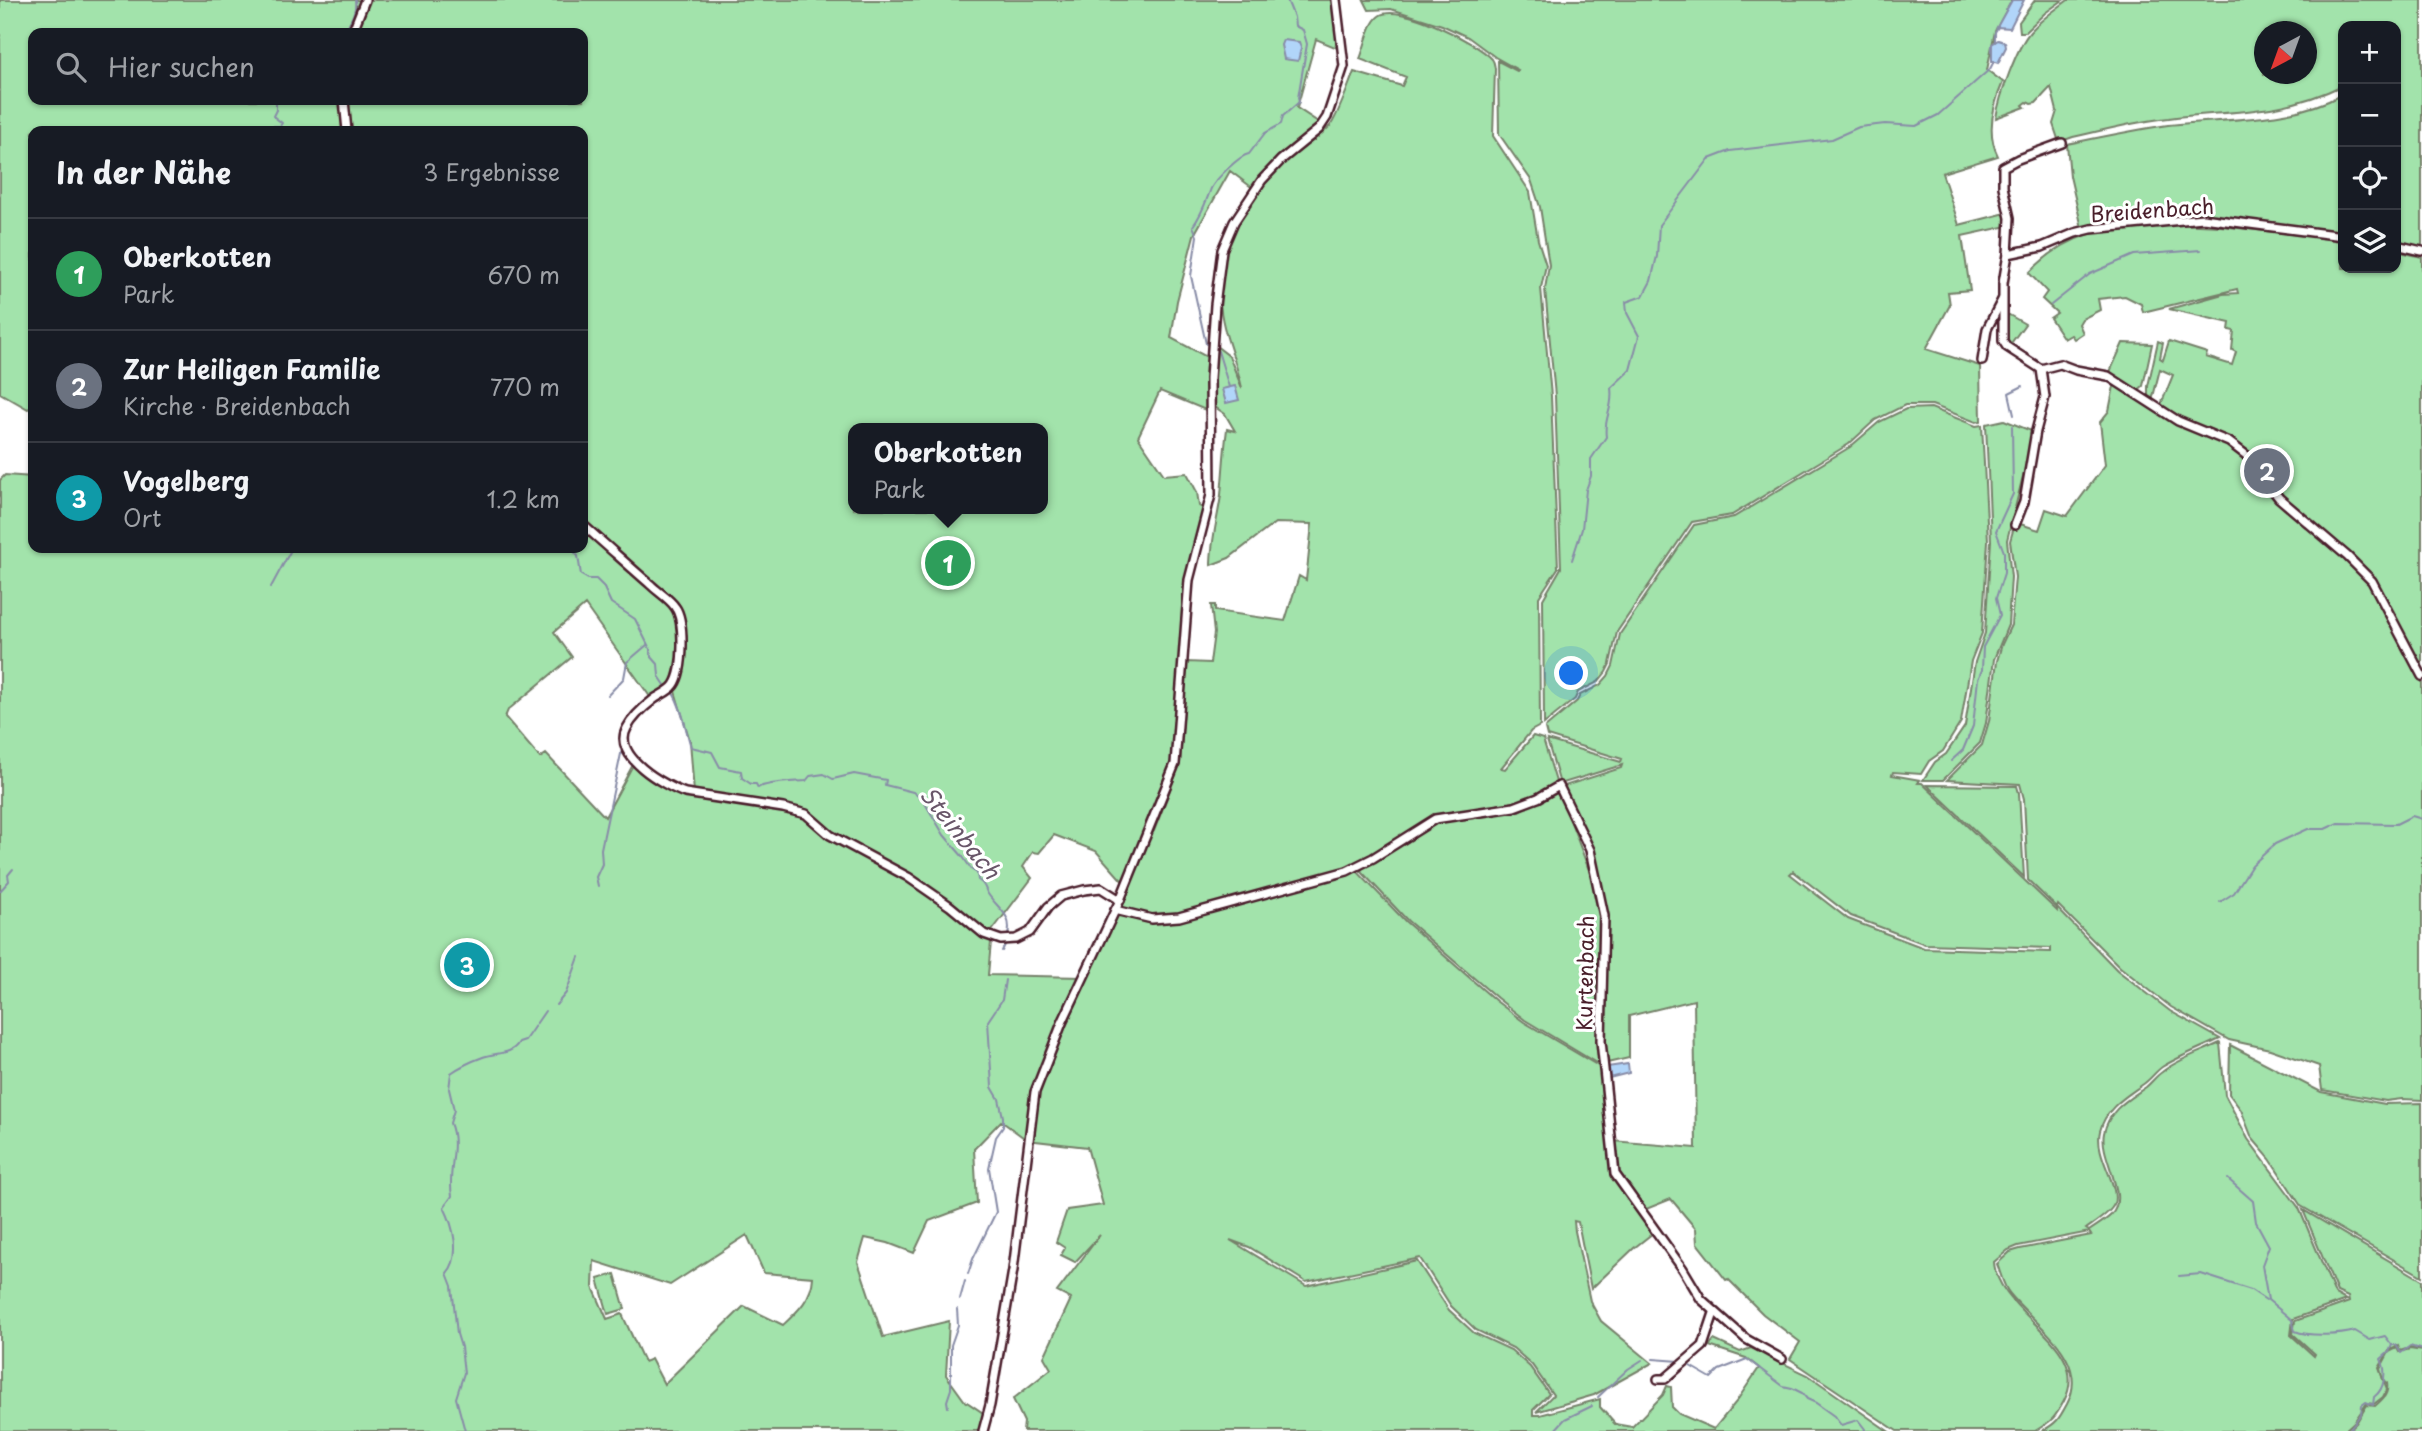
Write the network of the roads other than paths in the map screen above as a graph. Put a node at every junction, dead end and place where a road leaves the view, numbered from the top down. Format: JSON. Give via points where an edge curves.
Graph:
{"nodes":[{"id":1,"x":365,"y":0,"type":"edge"},
{"id":2,"x":1336,"y":0,"type":"edge"},
{"id":3,"x":354,"y":28,"type":"edge"},
{"id":4,"x":344,"y":105,"type":"edge"},
{"id":5,"x":347,"y":126,"type":"edge"},
{"id":6,"x":2062,"y":144,"type":"dead end"},
{"id":7,"x":2338,"y":235,"type":"edge"},
{"id":8,"x":2401,"y":246,"type":"edge"},
{"id":9,"x":2422,"y":251,"type":"edge"},
{"id":10,"x":2008,"y":254,"type":"junction"},
{"id":11,"x":2003,"y":299,"type":"junction"},
{"id":12,"x":1982,"y":361,"type":"dead end"},
{"id":13,"x":2041,"y":369,"type":"junction"},
{"id":14,"x":2015,"y":525,"type":"dead end"},
{"id":15,"x":588,"y":529,"type":"edge"},
{"id":16,"x":2422,"y":676,"type":"edge"},
{"id":17,"x":1120,"y":900,"type":"junction"},
{"id":18,"x":1115,"y":910,"type":"junction"},
{"id":19,"x":1714,"y":1313,"type":"junction"},
{"id":20,"x":1782,"y":1359,"type":"dead end"},
{"id":21,"x":1658,"y":1379,"type":"dead end"},
{"id":22,"x":983,"y":1431,"type":"edge"}],
"edges":[{"from":1,"to":3,"type":"street"},
{"from":2,"to":17,"type":"street","via":[[1344,66],[1327,117],[1255,189],[1222,250],[1210,378],[1211,487],[1189,575],[1175,764]]},
{"from":4,"to":5,"type":"street"},
{"from":6,"to":10,"type":"street","via":[[2003,167],[2010,218]]},
{"from":7,"to":10,"type":"street","name":"Breidenbach","via":[[2203,218],[2091,229]]},
{"from":8,"to":9,"type":"street"},
{"from":10,"to":11,"type":"street"},
{"from":11,"to":12,"type":"street","via":[[1987,329]]},
{"from":11,"to":13,"type":"street","via":[[2003,341]]},
{"from":13,"to":14,"type":"street","via":[[2045,397],[2024,502]]},
{"from":13,"to":16,"type":"street","via":[[2060,364],[2108,376],[2178,421],[2230,442],[2279,498],[2372,581]]},
{"from":15,"to":17,"type":"street","via":[[676,607],[682,631],[678,678],[673,687],[652,700],[626,728],[630,754],[638,765],[677,790],[802,813],[835,838],[922,885],[996,939],[1026,935],[1052,903],[1069,893],[1101,888]]},
{"from":17,"to":18,"type":"street"},
{"from":18,"to":19,"type":"street","name":"Kurtenbach","via":[[1152,919],[1178,917],[1347,871],[1435,819],[1514,807],[1559,786],[1590,850],[1604,916],[1601,1041],[1615,1174]]},
{"from":18,"to":22,"type":"street","via":[[1035,1092],[1013,1270]]},
{"from":19,"to":20,"type":"street","name":"Kurtenbach","via":[[1746,1339]]},
{"from":19,"to":21,"type":"street","via":[[1703,1346],[1665,1379]]}]}
